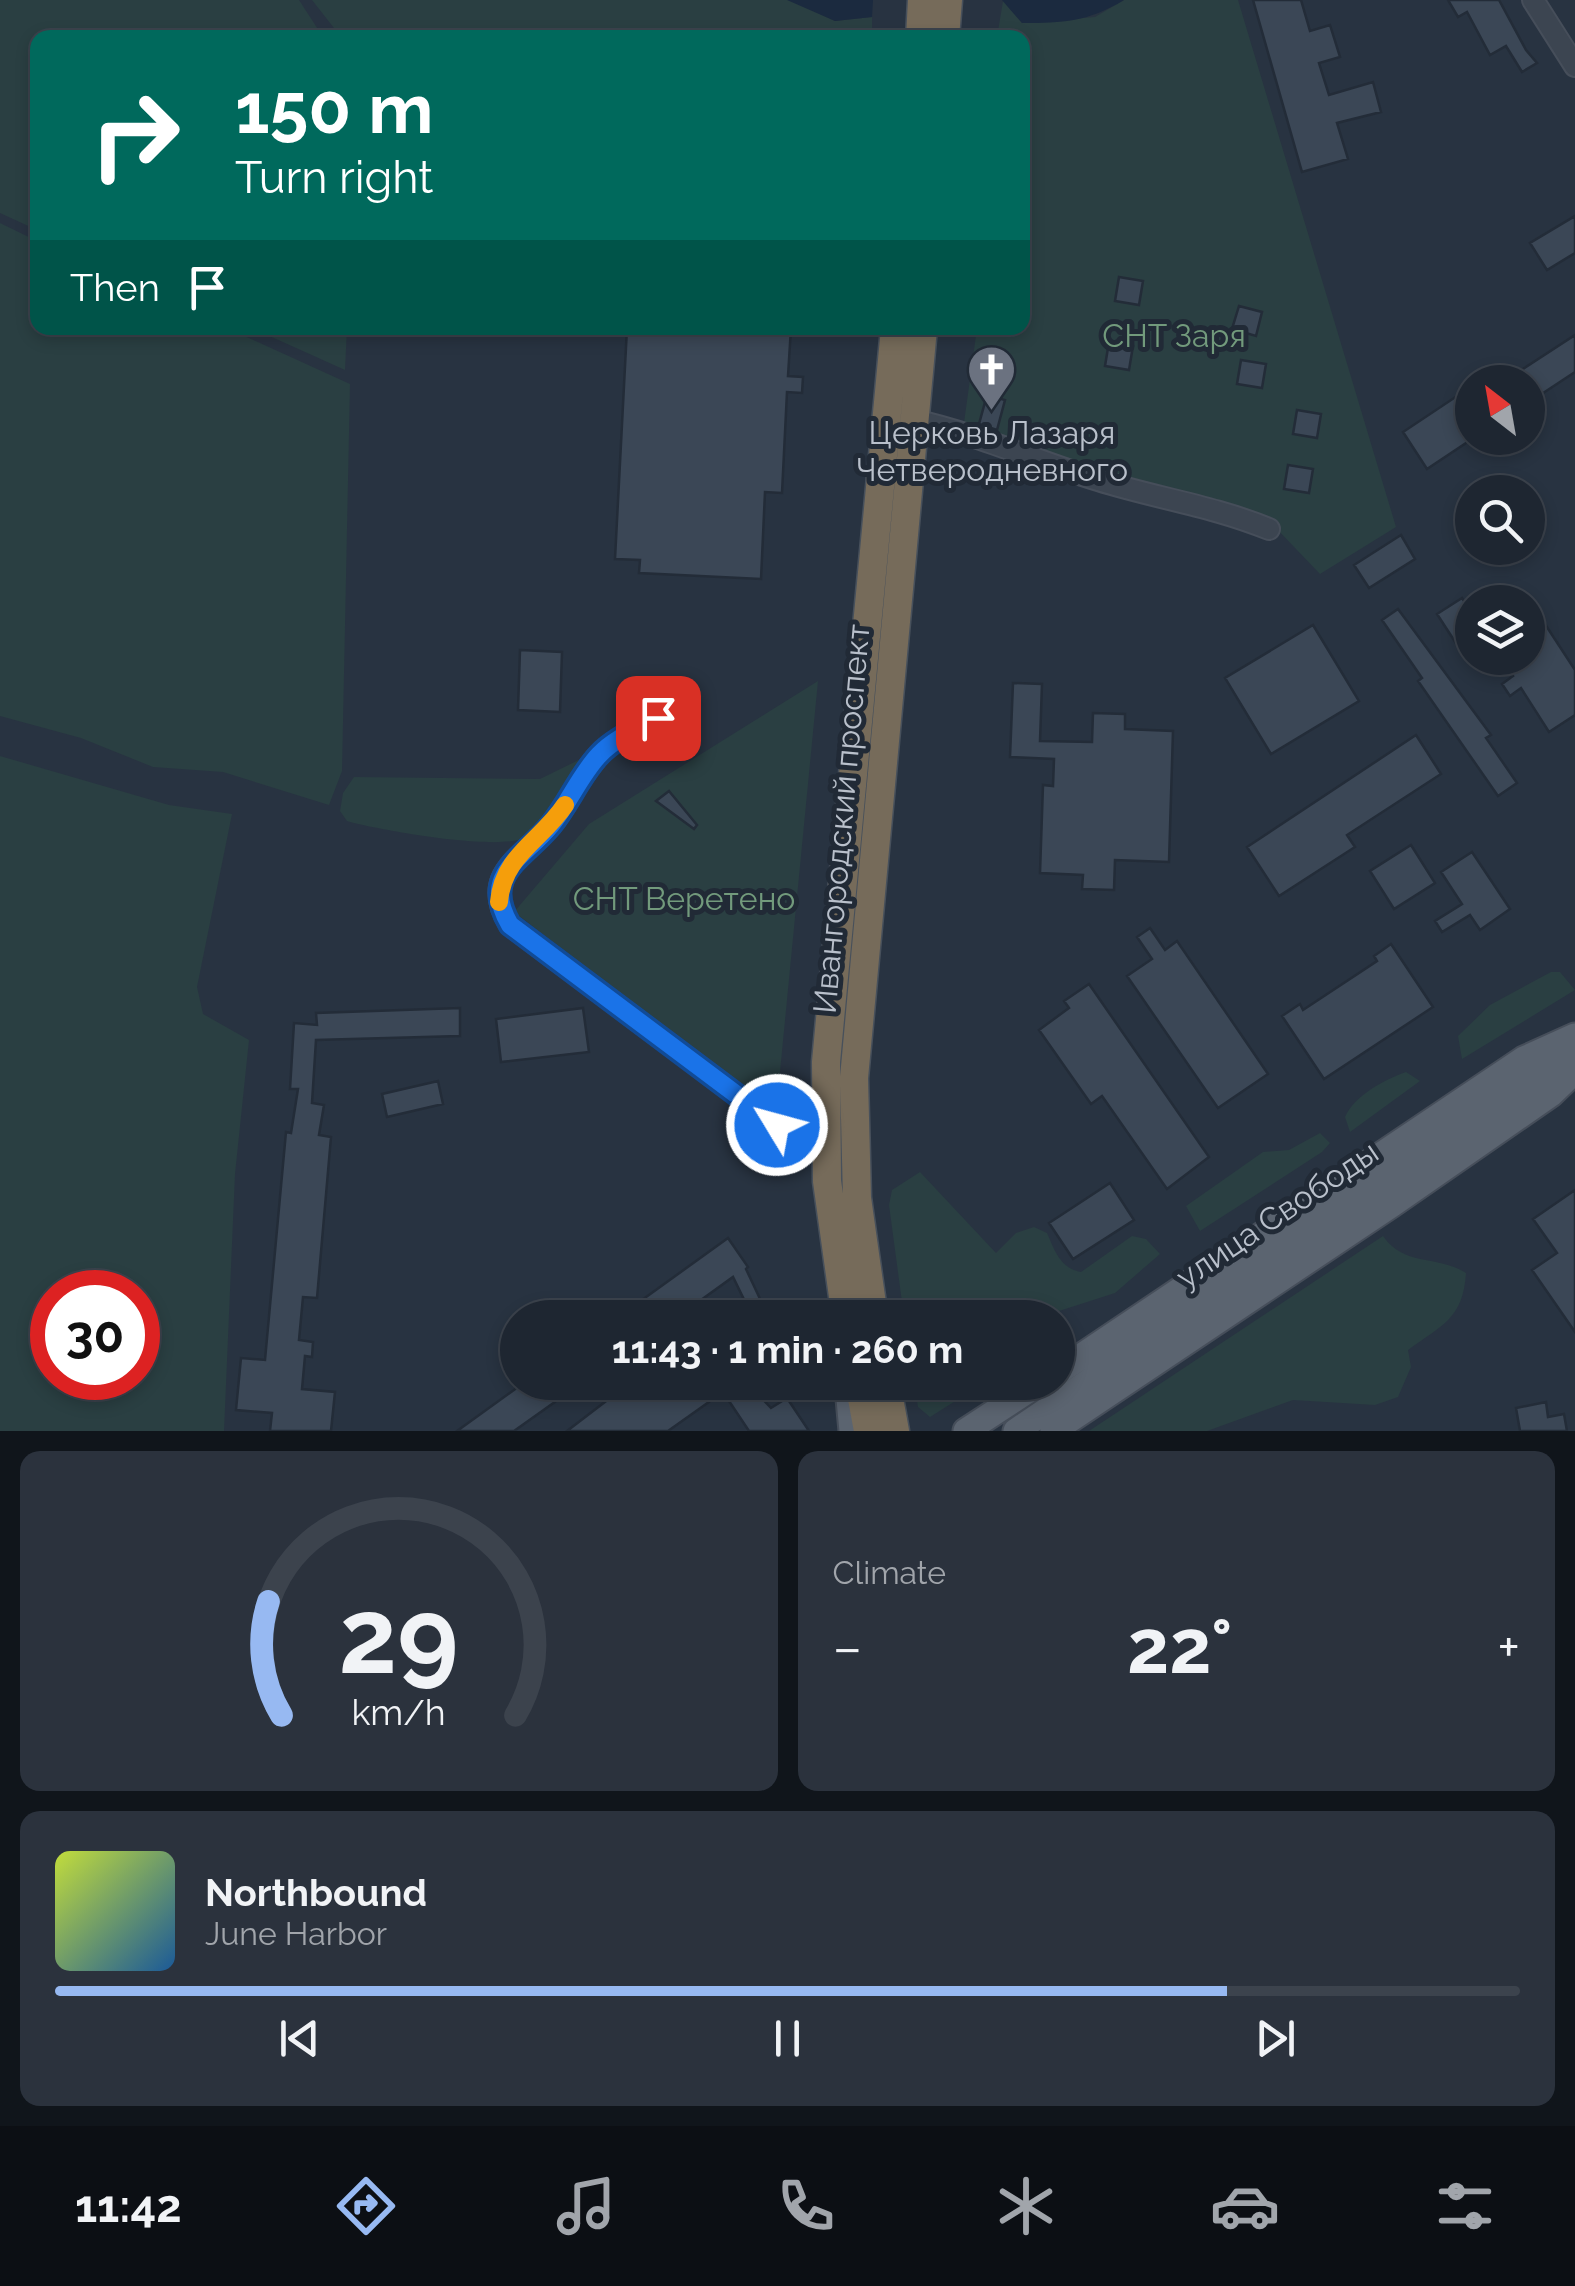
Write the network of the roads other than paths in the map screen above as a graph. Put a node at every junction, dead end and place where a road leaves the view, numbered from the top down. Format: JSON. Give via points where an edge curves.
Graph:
{"nodes":[{"id":1,"x":922,"y":0,"type":"edge"},
{"id":2,"x":948,"y":0,"type":"edge"},
{"id":3,"x":1533,"y":0,"type":"edge"},
{"id":4,"x":920,"y":30,"type":"edge"},
{"id":5,"x":946,"y":30,"type":"edge"},
{"id":6,"x":1575,"y":66,"type":"edge"},
{"id":7,"x":894,"y":335,"type":"edge"},
{"id":8,"x":922,"y":335,"type":"edge"},
{"id":9,"x":914,"y":420,"type":"junction"},
{"id":10,"x":1269,"y":528,"type":"dead end"},
{"id":11,"x":658,"y":718,"type":"dead end"},
{"id":12,"x":1575,"y":1036,"type":"edge"},
{"id":13,"x":1575,"y":1051,"type":"edge"},
{"id":14,"x":1575,"y":1071,"type":"edge"},
{"id":15,"x":824,"y":1137,"type":"junction"},
{"id":16,"x":844,"y":1300,"type":"edge"},
{"id":17,"x":871,"y":1300,"type":"edge"},
{"id":18,"x":1075,"y":1361,"type":"edge"},
{"id":19,"x":849,"y":1400,"type":"edge"},
{"id":20,"x":861,"y":1400,"type":"edge"},
{"id":21,"x":892,"y":1400,"type":"edge"},
{"id":22,"x":895,"y":1400,"type":"edge"},
{"id":23,"x":1013,"y":1400,"type":"edge"},
{"id":24,"x":852,"y":1431,"type":"edge"},
{"id":25,"x":868,"y":1431,"type":"edge"},
{"id":26,"x":895,"y":1431,"type":"edge"},
{"id":27,"x":904,"y":1431,"type":"edge"},
{"id":28,"x":966,"y":1431,"type":"edge"},
{"id":29,"x":1016,"y":1431,"type":"edge"},
{"id":30,"x":1054,"y":1431,"type":"edge"}],
"edges":[{"from":1,"to":4,"type":"highway"},
{"from":2,"to":5,"type":"highway"},
{"from":3,"to":6,"type":"street"},
{"from":7,"to":15,"type":"highway","name":"Ивангородский проспект"},
{"from":8,"to":9,"type":"highway","name":"Ивангородский проспект"},
{"from":9,"to":10,"type":"street"},
{"from":9,"to":17,"type":"highway","name":"Ивангородский проспект","via":[[854,1078],[857,1198]]},
{"from":11,"to":15,"type":"street","via":[[596,758],[550,826],[514,857],[498,906],[510,925],[777,1125]]},
{"from":12,"to":18,"type":"main road","name":"улица Свободы","via":[[1524,1059]]},
{"from":13,"to":29,"type":"main road","name":"улица Свободы"},
{"from":14,"to":30,"type":"main road","name":"улица Свободы","via":[[1408,1194]]},
{"from":15,"to":16,"type":"highway","name":"Ивангородский проспект"},
{"from":19,"to":24,"type":"main road"},
{"from":20,"to":25,"type":"highway"},
{"from":21,"to":26,"type":"highway"},
{"from":22,"to":27,"type":"main road"},
{"from":23,"to":28,"type":"main road"}]}
